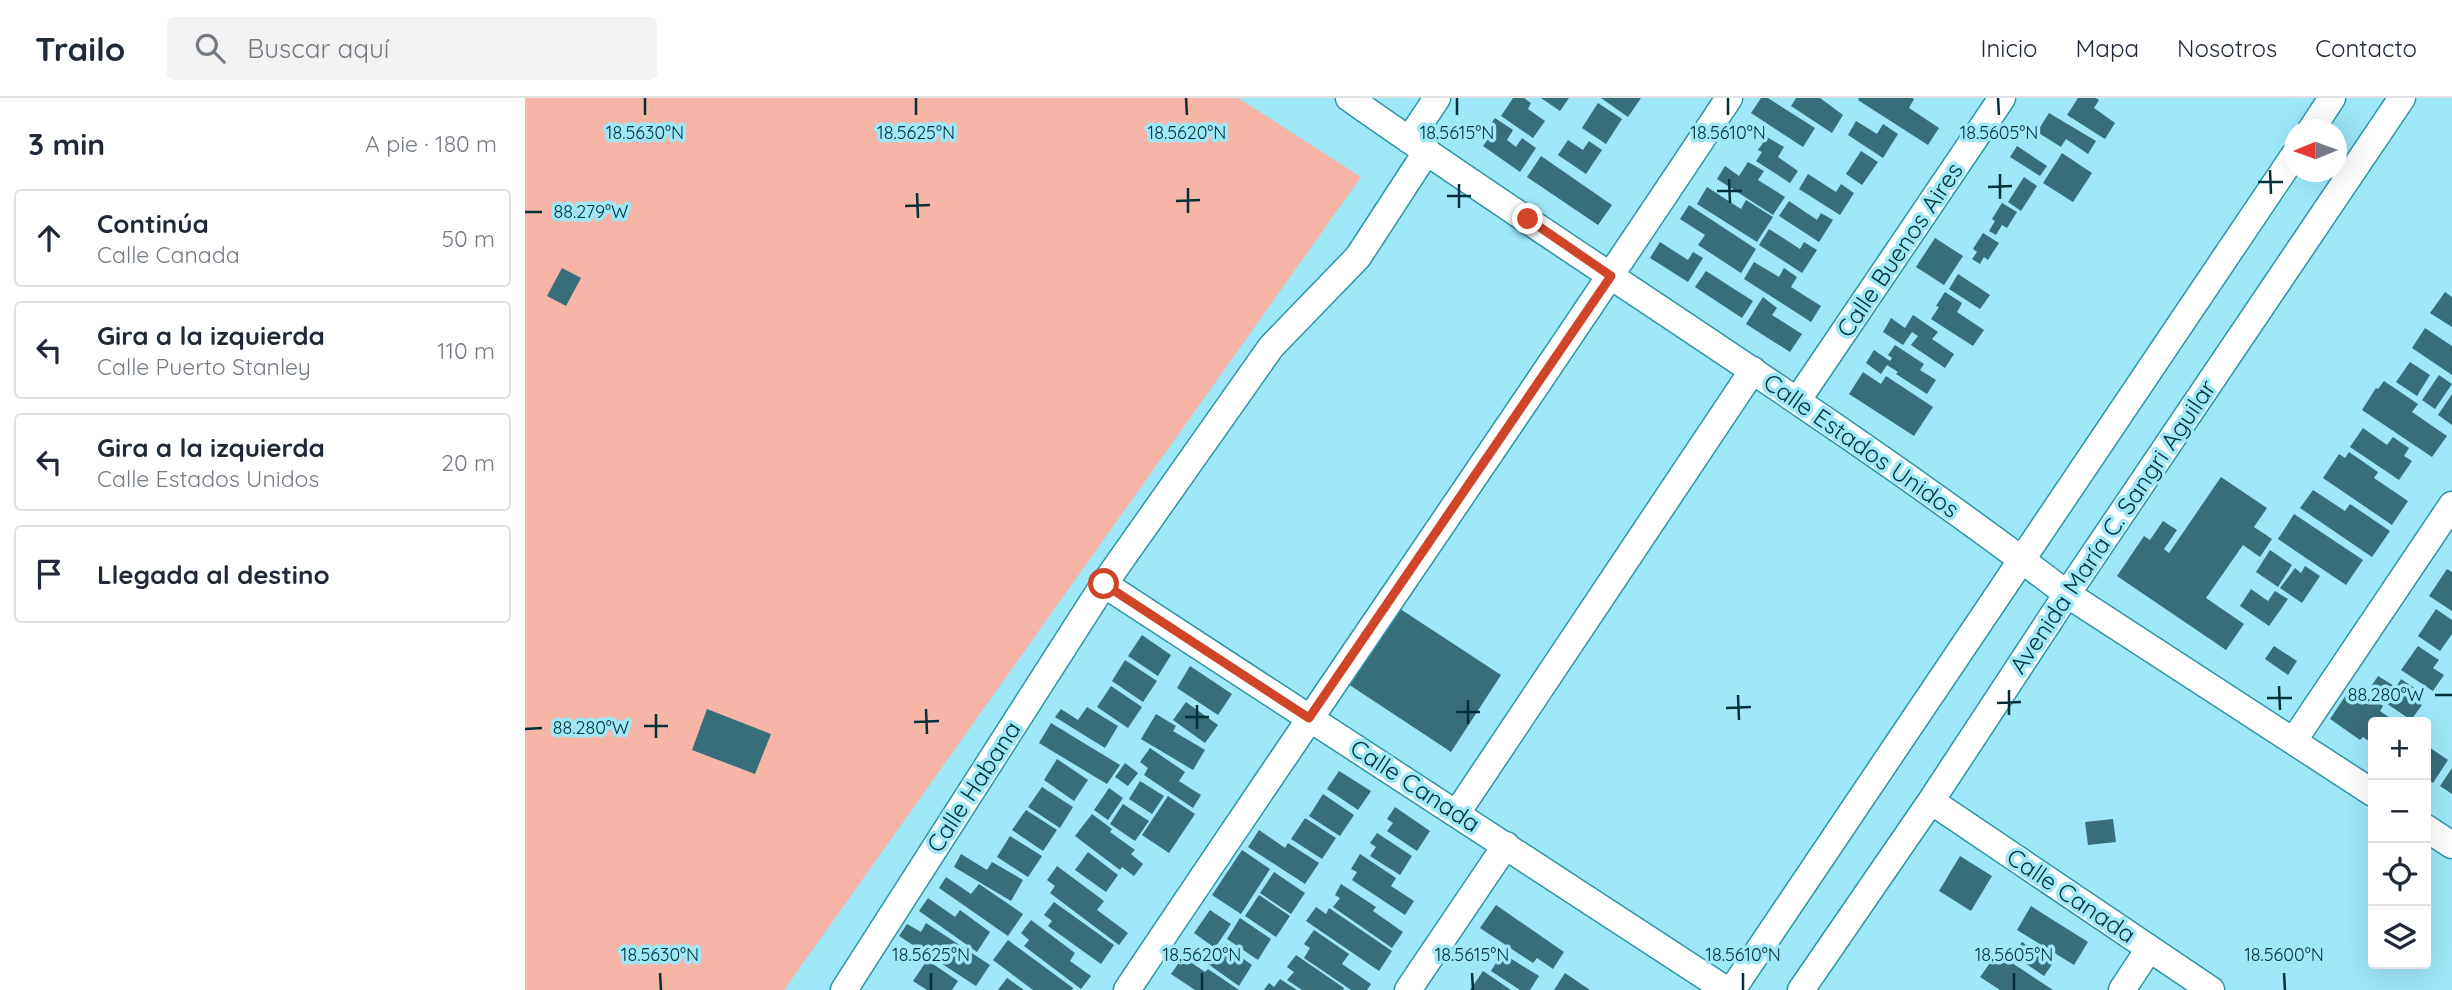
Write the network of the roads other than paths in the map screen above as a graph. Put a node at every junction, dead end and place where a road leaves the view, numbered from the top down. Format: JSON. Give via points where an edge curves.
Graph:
{"nodes":[{"id":1,"x":1349,"y":98,"type":"edge"},
{"id":2,"x":1437,"y":98,"type":"edge"},
{"id":3,"x":1729,"y":98,"type":"edge"},
{"id":4,"x":2002,"y":98,"type":"edge"},
{"id":5,"x":2332,"y":98,"type":"edge"},
{"id":6,"x":2402,"y":98,"type":"edge"},
{"id":7,"x":2318,"y":119,"type":"edge"},
{"id":8,"x":1418,"y":146,"type":"junction"},
{"id":9,"x":2284,"y":169,"type":"edge"},
{"id":10,"x":1611,"y":276,"type":"junction"},
{"id":11,"x":1753,"y":370,"type":"junction"},
{"id":12,"x":1797,"y":401,"type":"junction"},
{"id":13,"x":2452,"y":505,"type":"edge"},
{"id":14,"x":2022,"y":559,"type":"junction"},
{"id":15,"x":1104,"y":584,"type":"junction"},
{"id":16,"x":2067,"y":594,"type":"junction"},
{"id":17,"x":1309,"y":718,"type":"junction"},
{"id":18,"x":2294,"y":740,"type":"junction"},
{"id":19,"x":2368,"y":790,"type":"edge"},
{"id":20,"x":1931,"y":801,"type":"junction"},
{"id":21,"x":1457,"y":813,"type":"junction"},
{"id":22,"x":2431,"y":831,"type":"edge"},
{"id":23,"x":1506,"y":845,"type":"junction"},
{"id":24,"x":2452,"y":845,"type":"edge"},
{"id":25,"x":2149,"y":948,"type":"junction"},
{"id":26,"x":843,"y":990,"type":"edge"},
{"id":27,"x":1127,"y":990,"type":"edge"},
{"id":28,"x":1408,"y":990,"type":"edge"},
{"id":29,"x":1726,"y":990,"type":"edge"},
{"id":30,"x":1731,"y":990,"type":"edge"},
{"id":31,"x":1801,"y":990,"type":"edge"},
{"id":32,"x":2122,"y":990,"type":"edge"},
{"id":33,"x":2211,"y":990,"type":"edge"}],
"edges":[{"from":1,"to":8,"type":"street","name":"Calle Estados Unidos"},
{"from":2,"to":8,"type":"street"},
{"from":3,"to":10,"type":"street"},
{"from":4,"to":12,"type":"street","name":"Calle Buenos Aires"},
{"from":5,"to":7,"type":"street"},
{"from":6,"to":16,"type":"street","name":"Avenida María C. Sangri Aguilar"},
{"from":8,"to":10,"type":"street","name":"Calle Estados Unidos"},
{"from":8,"to":15,"type":"street","name":"Calle Habana","via":[[1358,257],[1271,347]]},
{"from":9,"to":14,"type":"street"},
{"from":10,"to":11,"type":"street","name":"Calle Estados Unidos"},
{"from":10,"to":17,"type":"street"},
{"from":11,"to":12,"type":"street","name":"Calle Estados Unidos"},
{"from":11,"to":21,"type":"street"},
{"from":12,"to":14,"type":"street","name":"Calle Estados Unidos"},
{"from":13,"to":18,"type":"street"},
{"from":14,"to":16,"type":"street","name":"Calle Estados Unidos"},
{"from":14,"to":30,"type":"street"},
{"from":15,"to":17,"type":"street","name":"Calle Canada"},
{"from":15,"to":26,"type":"street","name":"Calle Habana"},
{"from":16,"to":18,"type":"street","name":"Calle Estados Unidos"},
{"from":16,"to":20,"type":"street","name":"Avenida María C. Sangri Aguilar"},
{"from":17,"to":21,"type":"street","name":"Calle Canada"},
{"from":17,"to":27,"type":"street"},
{"from":18,"to":19,"type":"street","name":"Calle Estados Unidos"},
{"from":20,"to":25,"type":"street","name":"Calle Canada"},
{"from":20,"to":31,"type":"street","name":"Avenida María C. Sangri Aguilar"},
{"from":21,"to":23,"type":"street","name":"Calle Canada"},
{"from":22,"to":24,"type":"street"},
{"from":23,"to":28,"type":"street"},
{"from":23,"to":29,"type":"street","name":"Calle Canada"},
{"from":25,"to":32,"type":"street"},
{"from":25,"to":33,"type":"street","name":"Calle Canada"}]}
